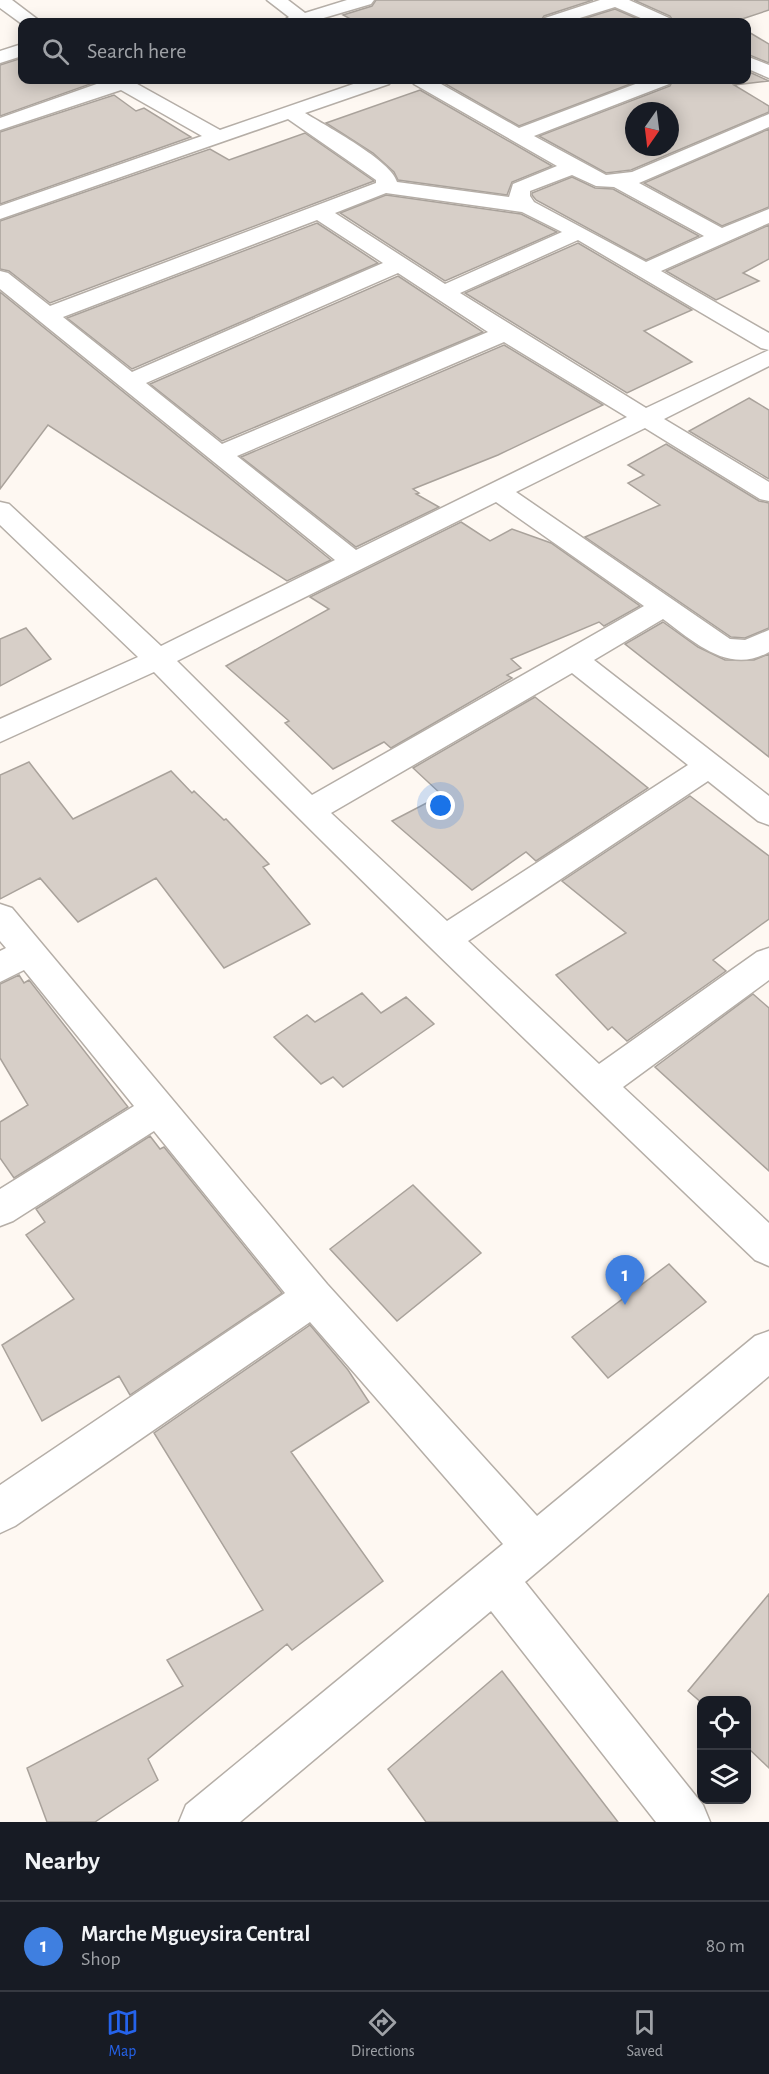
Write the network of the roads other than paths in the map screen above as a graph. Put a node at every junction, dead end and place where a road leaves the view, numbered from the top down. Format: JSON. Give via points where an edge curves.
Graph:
{"nodes":[{"id":1,"x":0,"y":0,"type":"edge"},
{"id":2,"x":276,"y":0,"type":"edge"},
{"id":3,"x":365,"y":0,"type":"edge"},
{"id":4,"x":617,"y":0,"type":"edge"},
{"id":5,"x":27,"y":18,"type":"edge"},
{"id":6,"x":294,"y":18,"type":"edge"},
{"id":7,"x":307,"y":18,"type":"edge"},
{"id":8,"x":563,"y":18,"type":"edge"},
{"id":9,"x":655,"y":18,"type":"edge"},
{"id":10,"x":18,"y":51,"type":"edge"},
{"id":11,"x":0,"y":57,"type":"edge"},
{"id":12,"x":751,"y":64,"type":"edge"},
{"id":13,"x":769,"y":72,"type":"edge"},
{"id":14,"x":112,"y":84,"type":"edge"},
{"id":15,"x":125,"y":84,"type":"edge"},
{"id":16,"x":325,"y":84,"type":"edge"},
{"id":17,"x":370,"y":84,"type":"edge"},
{"id":18,"x":428,"y":84,"type":"edge"},
{"id":19,"x":652,"y":84,"type":"edge"},
{"id":20,"x":341,"y":94,"type":"junction"},
{"id":21,"x":290,"y":112,"type":"junction"},
{"id":22,"x":769,"y":120,"type":"edge"},
{"id":23,"x":0,"y":124,"type":"edge"},
{"id":24,"x":519,"y":135,"type":"junction"},
{"id":25,"x":218,"y":137,"type":"junction"},
{"id":26,"x":573,"y":167,"type":"junction"},
{"id":27,"x":621,"y":182,"type":"junction"},
{"id":28,"x":384,"y":188,"type":"junction"},
{"id":29,"x":528,"y":206,"type":"junction"},
{"id":30,"x":319,"y":212,"type":"junction"},
{"id":31,"x":0,"y":213,"type":"edge"},
{"id":32,"x":769,"y":215,"type":"edge"},
{"id":33,"x":579,"y":232,"type":"junction"},
{"id":34,"x":721,"y":236,"type":"junction"},
{"id":35,"x":399,"y":264,"type":"junction"},
{"id":36,"x":645,"y":270,"type":"junction"},
{"id":37,"x":0,"y":278,"type":"edge"},
{"id":38,"x":445,"y":292,"type":"junction"},
{"id":39,"x":48,"y":315,"type":"junction"},
{"id":40,"x":506,"y":333,"type":"junction"},
{"id":41,"x":769,"y":343,"type":"edge"},
{"id":42,"x":769,"y":357,"type":"edge"},
{"id":43,"x":131,"y":381,"type":"junction"},
{"id":44,"x":644,"y":417,"type":"junction"},
{"id":45,"x":222,"y":453,"type":"junction"},
{"id":46,"x":496,"y":490,"type":"junction"},
{"id":47,"x":769,"y":493,"type":"edge"},
{"id":48,"x":0,"y":510,"type":"edge"},
{"id":49,"x":353,"y":561,"type":"junction"},
{"id":50,"x":663,"y":607,"type":"junction"},
{"id":51,"x":769,"y":639,"type":"edge"},
{"id":52,"x":158,"y":658,"type":"junction"},
{"id":53,"x":574,"y":659,"type":"junction"},
{"id":54,"x":0,"y":731,"type":"edge"},
{"id":55,"x":709,"y":766,"type":"junction"},
{"id":56,"x":309,"y":811,"type":"junction"},
{"id":57,"x":769,"y":813,"type":"edge"},
{"id":58,"x":0,"y":917,"type":"edge"},
{"id":59,"x":444,"y":940,"type":"junction"},
{"id":60,"x":14,"y":960,"type":"edge"},
{"id":61,"x":769,"y":962,"type":"edge"},
{"id":62,"x":598,"y":1085,"type":"junction"},
{"id":63,"x":157,"y":1110,"type":"junction"},
{"id":64,"x":0,"y":1209,"type":"edge"},
{"id":65,"x":769,"y":1248,"type":"edge"},
{"id":66,"x":313,"y":1297,"type":"junction"},
{"id":67,"x":769,"y":1350,"type":"edge"},
{"id":68,"x":0,"y":1512,"type":"edge"},
{"id":69,"x":535,"y":1546,"type":"junction"},
{"id":70,"x":494,"y":1580,"type":"junction"},
{"id":71,"x":203,"y":1822,"type":"edge"},
{"id":72,"x":686,"y":1822,"type":"edge"}],
"edges":[{"from":1,"to":5,"type":"street"},
{"from":2,"to":6,"type":"street"},
{"from":3,"to":7,"type":"street"},
{"from":4,"to":8,"type":"street"},
{"from":4,"to":9,"type":"street"},
{"from":10,"to":11,"type":"street"},
{"from":12,"to":13,"type":"street"},
{"from":14,"to":23,"type":"street"},
{"from":15,"to":25,"type":"street"},
{"from":16,"to":20,"type":"street"},
{"from":17,"to":20,"type":"street"},
{"from":18,"to":24,"type":"street"},
{"from":19,"to":24,"type":"street"},
{"from":20,"to":21,"type":"street"},
{"from":21,"to":25,"type":"street"},
{"from":21,"to":28,"type":"street","via":[[385,176]]},
{"from":22,"to":27,"type":"street"},
{"from":24,"to":26,"type":"street"},
{"from":25,"to":31,"type":"street"},
{"from":26,"to":27,"type":"street","via":[[603,182]]},
{"from":26,"to":29,"type":"street","via":[[519,188],[519,197]]},
{"from":27,"to":34,"type":"street"},
{"from":28,"to":29,"type":"street"},
{"from":28,"to":30,"type":"street"},
{"from":29,"to":33,"type":"street"},
{"from":30,"to":35,"type":"street"},
{"from":30,"to":39,"type":"street"},
{"from":32,"to":34,"type":"street"},
{"from":33,"to":36,"type":"street"},
{"from":33,"to":38,"type":"street"},
{"from":34,"to":36,"type":"street"},
{"from":35,"to":38,"type":"street"},
{"from":35,"to":43,"type":"street"},
{"from":36,"to":41,"type":"street"},
{"from":37,"to":39,"type":"street"},
{"from":38,"to":40,"type":"street"},
{"from":39,"to":43,"type":"street"},
{"from":40,"to":44,"type":"street"},
{"from":40,"to":45,"type":"street"},
{"from":42,"to":44,"type":"street"},
{"from":43,"to":45,"type":"street"},
{"from":44,"to":46,"type":"street"},
{"from":44,"to":47,"type":"street"},
{"from":45,"to":49,"type":"street"},
{"from":46,"to":49,"type":"street"},
{"from":46,"to":50,"type":"street"},
{"from":48,"to":52,"type":"street"},
{"from":49,"to":52,"type":"street"},
{"from":50,"to":51,"type":"street","via":[[723,648],[750,650]]},
{"from":50,"to":53,"type":"street"},
{"from":52,"to":54,"type":"street"},
{"from":52,"to":56,"type":"street"},
{"from":53,"to":55,"type":"street"},
{"from":53,"to":56,"type":"street"},
{"from":55,"to":57,"type":"street"},
{"from":55,"to":59,"type":"street"},
{"from":56,"to":59,"type":"street"},
{"from":58,"to":60,"type":"street"},
{"from":59,"to":62,"type":"street"},
{"from":60,"to":63,"type":"street"},
{"from":61,"to":62,"type":"street"},
{"from":62,"to":65,"type":"street"},
{"from":63,"to":64,"type":"street"},
{"from":63,"to":66,"type":"street"},
{"from":66,"to":68,"type":"street"},
{"from":66,"to":69,"type":"street"},
{"from":67,"to":69,"type":"street"},
{"from":69,"to":70,"type":"street"},
{"from":70,"to":71,"type":"street"},
{"from":70,"to":72,"type":"street"}]}
